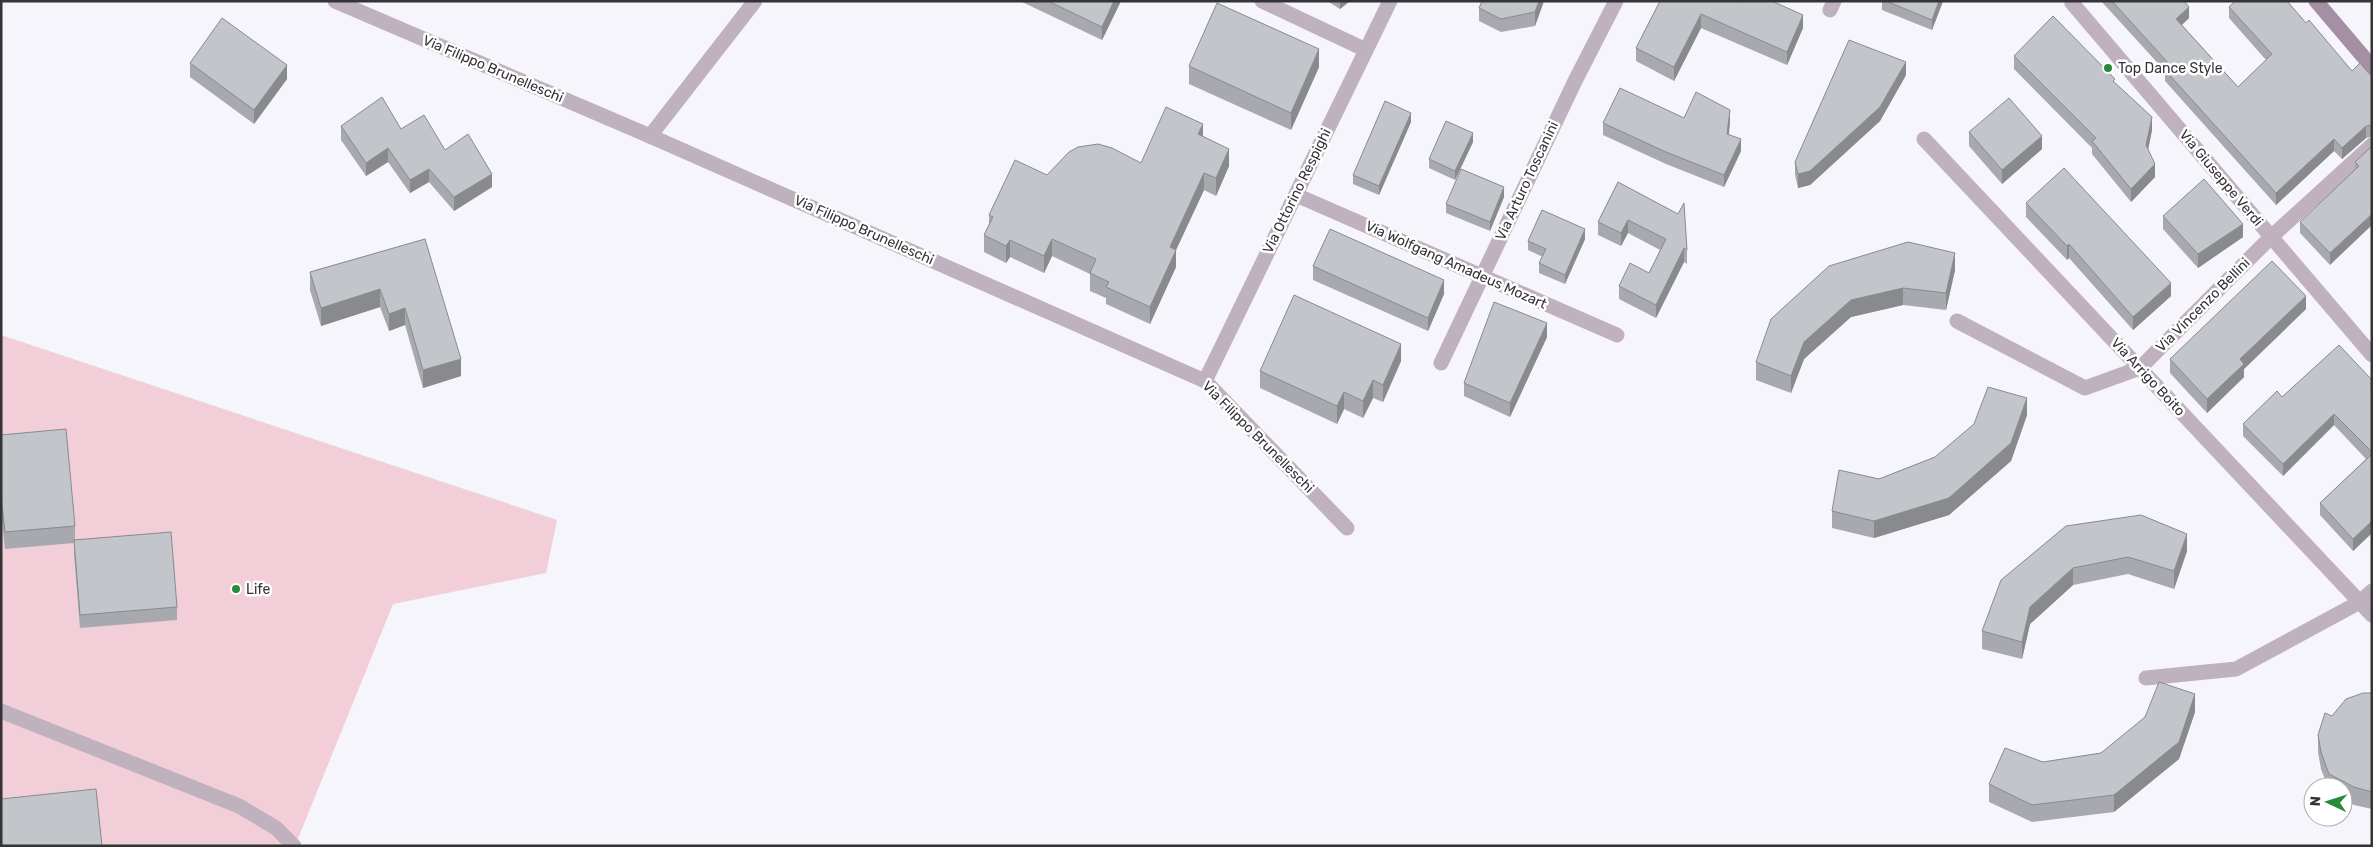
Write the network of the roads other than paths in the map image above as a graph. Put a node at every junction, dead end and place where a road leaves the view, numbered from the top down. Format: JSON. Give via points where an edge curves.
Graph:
{"nodes":[{"id":1,"x":335,"y":1,"type":"edge"},
{"id":2,"x":755,"y":1,"type":"edge"},
{"id":3,"x":1262,"y":1,"type":"edge"},
{"id":4,"x":1390,"y":1,"type":"edge"},
{"id":5,"x":1616,"y":1,"type":"edge"},
{"id":6,"x":2073,"y":1,"type":"edge"},
{"id":7,"x":2316,"y":1,"type":"edge"},
{"id":8,"x":1366,"y":50,"type":"junction"},
{"id":9,"x":2370,"y":61,"type":"edge"},
{"id":10,"x":650,"y":136,"type":"junction"},
{"id":11,"x":1924,"y":139,"type":"dead end"},
{"id":12,"x":2372,"y":146,"type":"edge"},
{"id":13,"x":1296,"y":195,"type":"junction"},
{"id":14,"x":2271,"y":238,"type":"junction"},
{"id":15,"x":1482,"y":276,"type":"junction"},
{"id":16,"x":1957,"y":321,"type":"dead end"},
{"id":17,"x":1616,"y":335,"type":"dead end"},
{"id":18,"x":2372,"y":356,"type":"edge"},
{"id":19,"x":1441,"y":363,"type":"dead end"},
{"id":20,"x":2140,"y":368,"type":"junction"},
{"id":21,"x":1205,"y":381,"type":"junction"},
{"id":22,"x":1347,"y":528,"type":"dead end"},
{"id":23,"x":2372,"y":591,"type":"edge"},
{"id":24,"x":2360,"y":602,"type":"junction"},
{"id":25,"x":2372,"y":615,"type":"edge"},
{"id":26,"x":2146,"y":678,"type":"dead end"},
{"id":27,"x":1,"y":711,"type":"edge"},
{"id":28,"x":294,"y":846,"type":"edge"}],
"edges":[{"from":1,"to":10,"type":"street","name":"Via Filippo Brunelleschi"},
{"from":2,"to":10,"type":"street"},
{"from":3,"to":8,"type":"street"},
{"from":4,"to":8,"type":"street","name":"Via Ottorino Respighi"},
{"from":5,"to":15,"type":"street","name":"Via Arturo Toscanini"},
{"from":6,"to":14,"type":"street","name":"Via Giuseppe Verdi"},
{"from":7,"to":9,"type":"street"},
{"from":8,"to":13,"type":"street","name":"Via Ottorino Respighi"},
{"from":10,"to":21,"type":"street","name":"Via Filippo Brunelleschi"},
{"from":11,"to":20,"type":"street","name":"Via Arrigo Boito"},
{"from":12,"to":14,"type":"street","name":"Via Vincenzo Bellini"},
{"from":13,"to":15,"type":"street","name":"Via Wolfgang Amadeus Mozart"},
{"from":13,"to":21,"type":"street","name":"Via Ottorino Respighi"},
{"from":14,"to":18,"type":"street","name":"Via Giuseppe Verdi"},
{"from":14,"to":20,"type":"street","name":"Via Vincenzo Bellini"},
{"from":15,"to":17,"type":"street","name":"Via Wolfgang Amadeus Mozart"},
{"from":15,"to":19,"type":"street","name":"Via Arturo Toscanini"},
{"from":16,"to":20,"type":"street","name":"Via Vincenzo Bellini","via":[[2085,388]]},
{"from":20,"to":24,"type":"street","name":"Via Arrigo Boito"},
{"from":21,"to":22,"type":"street","name":"Via Filippo Brunelleschi"},
{"from":23,"to":24,"type":"street"},
{"from":24,"to":25,"type":"street","name":"Via Arrigo Boito"},
{"from":24,"to":26,"type":"street","via":[[2236,669]]},
{"from":27,"to":28,"type":"street","via":[[239,806],[276,828]]}]}
